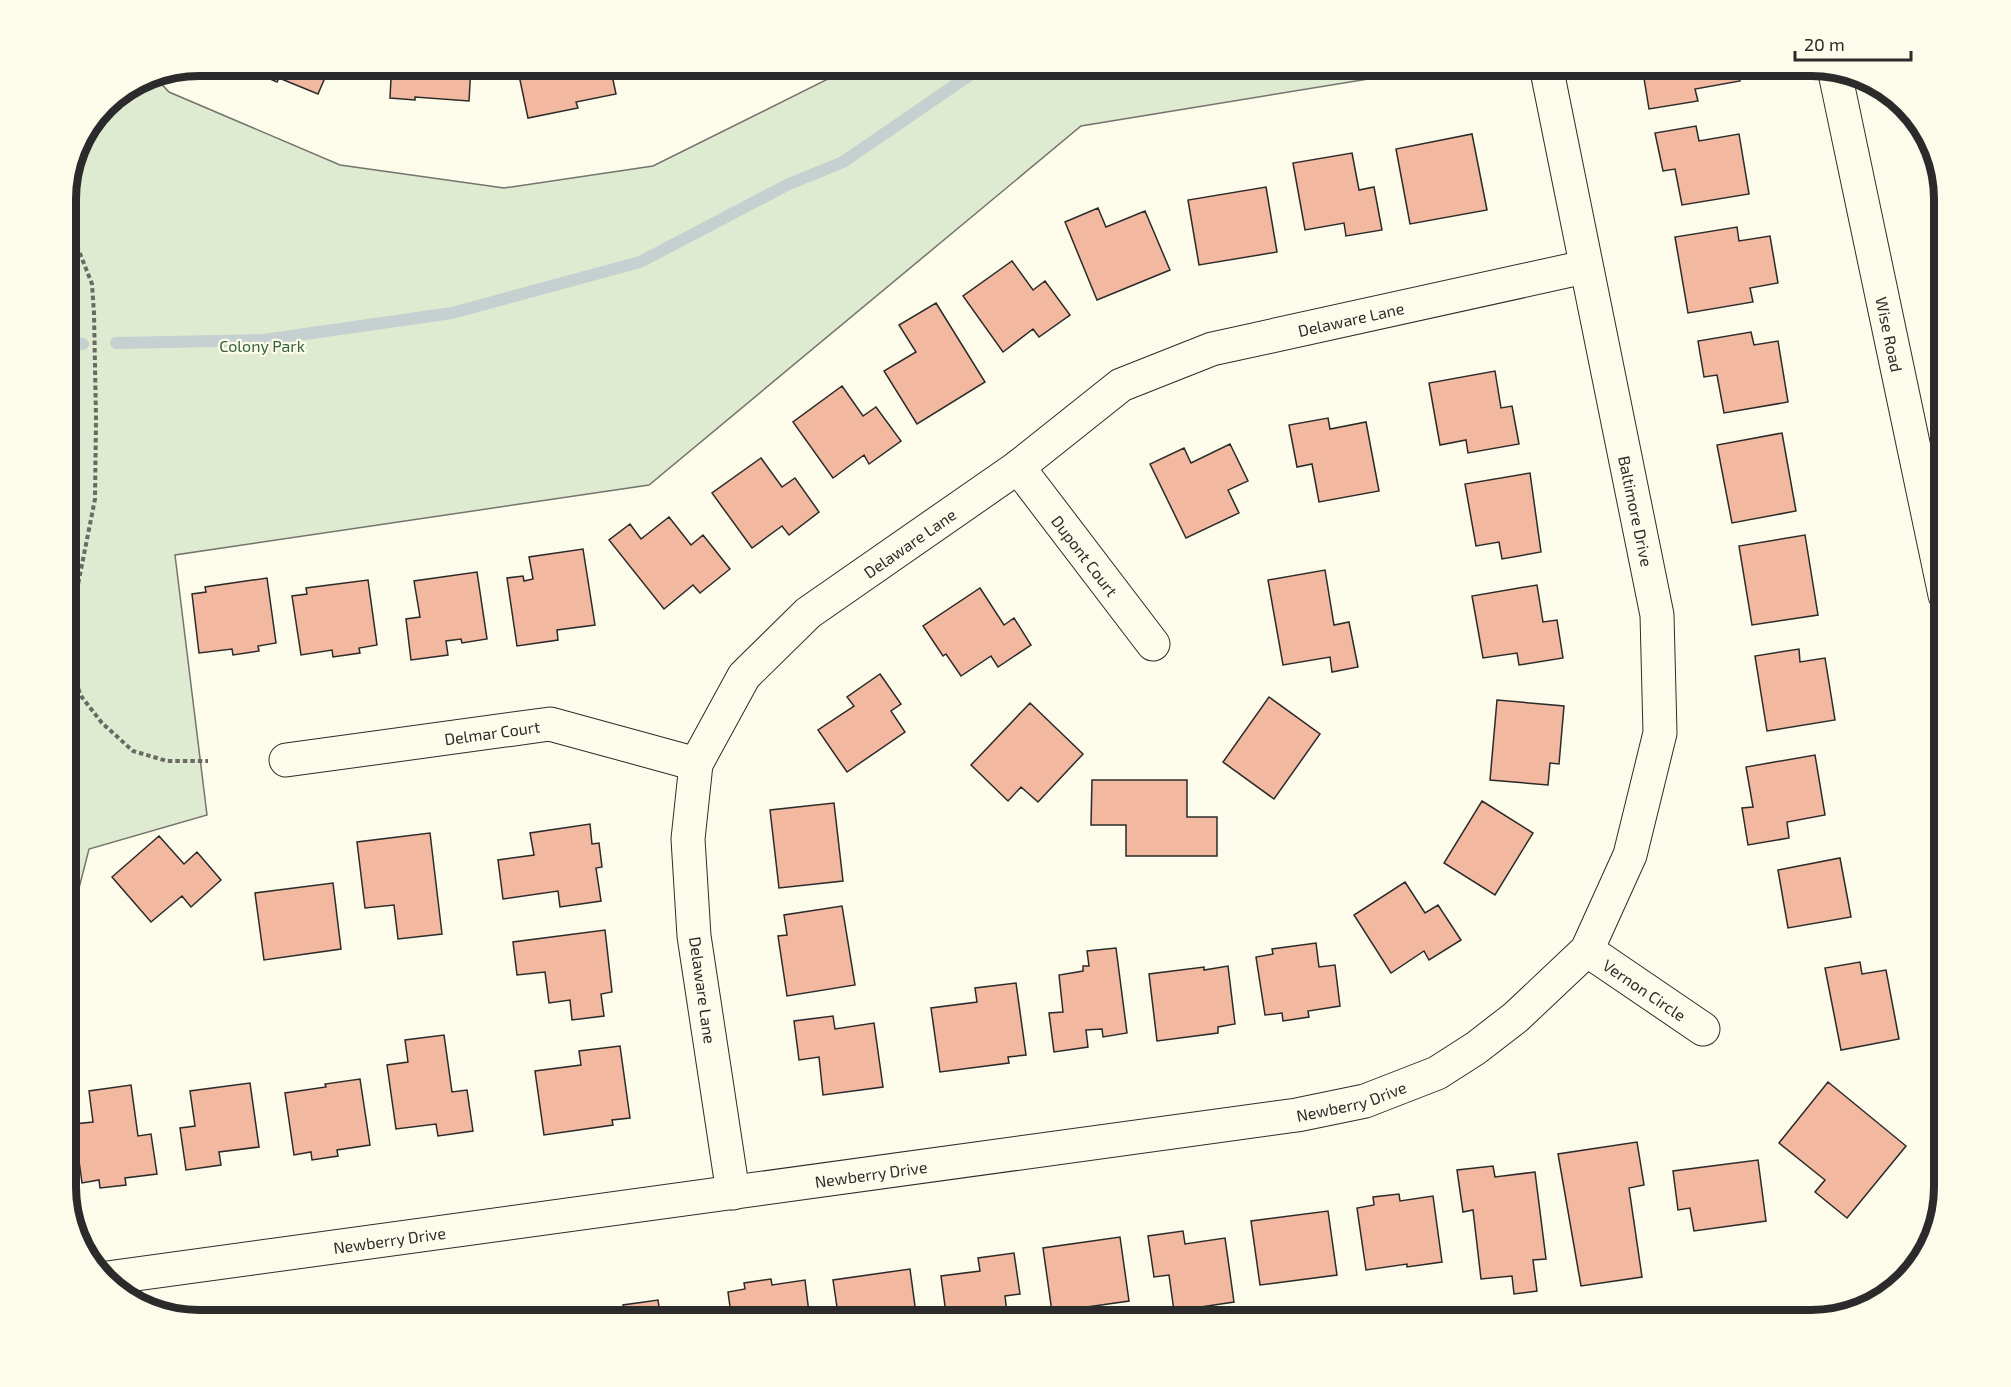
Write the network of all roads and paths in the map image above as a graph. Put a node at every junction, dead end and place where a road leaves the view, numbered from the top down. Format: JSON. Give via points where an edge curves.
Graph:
{"nodes":[{"id":1,"x":1548,"y":76,"type":"edge"},
{"id":2,"x":1836,"y":79,"type":"edge"},
{"id":3,"x":77,"y":246,"type":"edge"},
{"id":4,"x":1586,"y":267,"type":"junction"},
{"id":5,"x":1018,"y":467,"type":"junction"},
{"id":6,"x":1934,"y":543,"type":"edge"},
{"id":7,"x":77,"y":590,"type":"edge"},
{"id":8,"x":1153,"y":644,"type":"dead end"},
{"id":9,"x":77,"y":685,"type":"edge"},
{"id":10,"x":286,"y":760,"type":"dead end"},
{"id":11,"x":208,"y":761,"type":"dead end"},
{"id":12,"x":696,"y":764,"type":"junction"},
{"id":13,"x":1587,"y":950,"type":"junction"},
{"id":14,"x":1703,"y":1029,"type":"dead end"},
{"id":15,"x":734,"y":1193,"type":"junction"},
{"id":16,"x":116,"y":1277,"type":"edge"}],
"edges":[{"from":1,"to":4,"type":"street","name":"Baltimore Drive"},
{"from":2,"to":6,"type":"street","name":"Wise Road"},
{"from":3,"to":7,"type":"path","via":[[92,284],[96,418],[95,499]]},
{"from":4,"to":5,"type":"street","name":"Delaware Lane","via":[[1212,349],[1121,385]]},
{"from":4,"to":13,"type":"street","name":"Baltimore Drive","via":[[1657,615],[1660,733],[1630,855]]},
{"from":5,"to":8,"type":"street","name":"Dupont Court"},
{"from":5,"to":12,"type":"street","name":"Delaware Lane","via":[[807,613],[744,676]]},
{"from":9,"to":11,"type":"path","via":[[102,723],[133,751],[167,761]]},
{"from":10,"to":12,"type":"street","name":"Delmar Court","via":[[550,724]]},
{"from":12,"to":15,"type":"street","name":"Delaware Lane","via":[[688,839],[694,936]]},
{"from":13,"to":14,"type":"street","name":"Vernon Circle"},
{"from":13,"to":15,"type":"street","name":"Newberry Drive","via":[[1516,1017],[1476,1048],[1437,1073],[1365,1101],[1298,1115]]},
{"from":15,"to":16,"type":"street","name":"Newberry Drive"}]}
